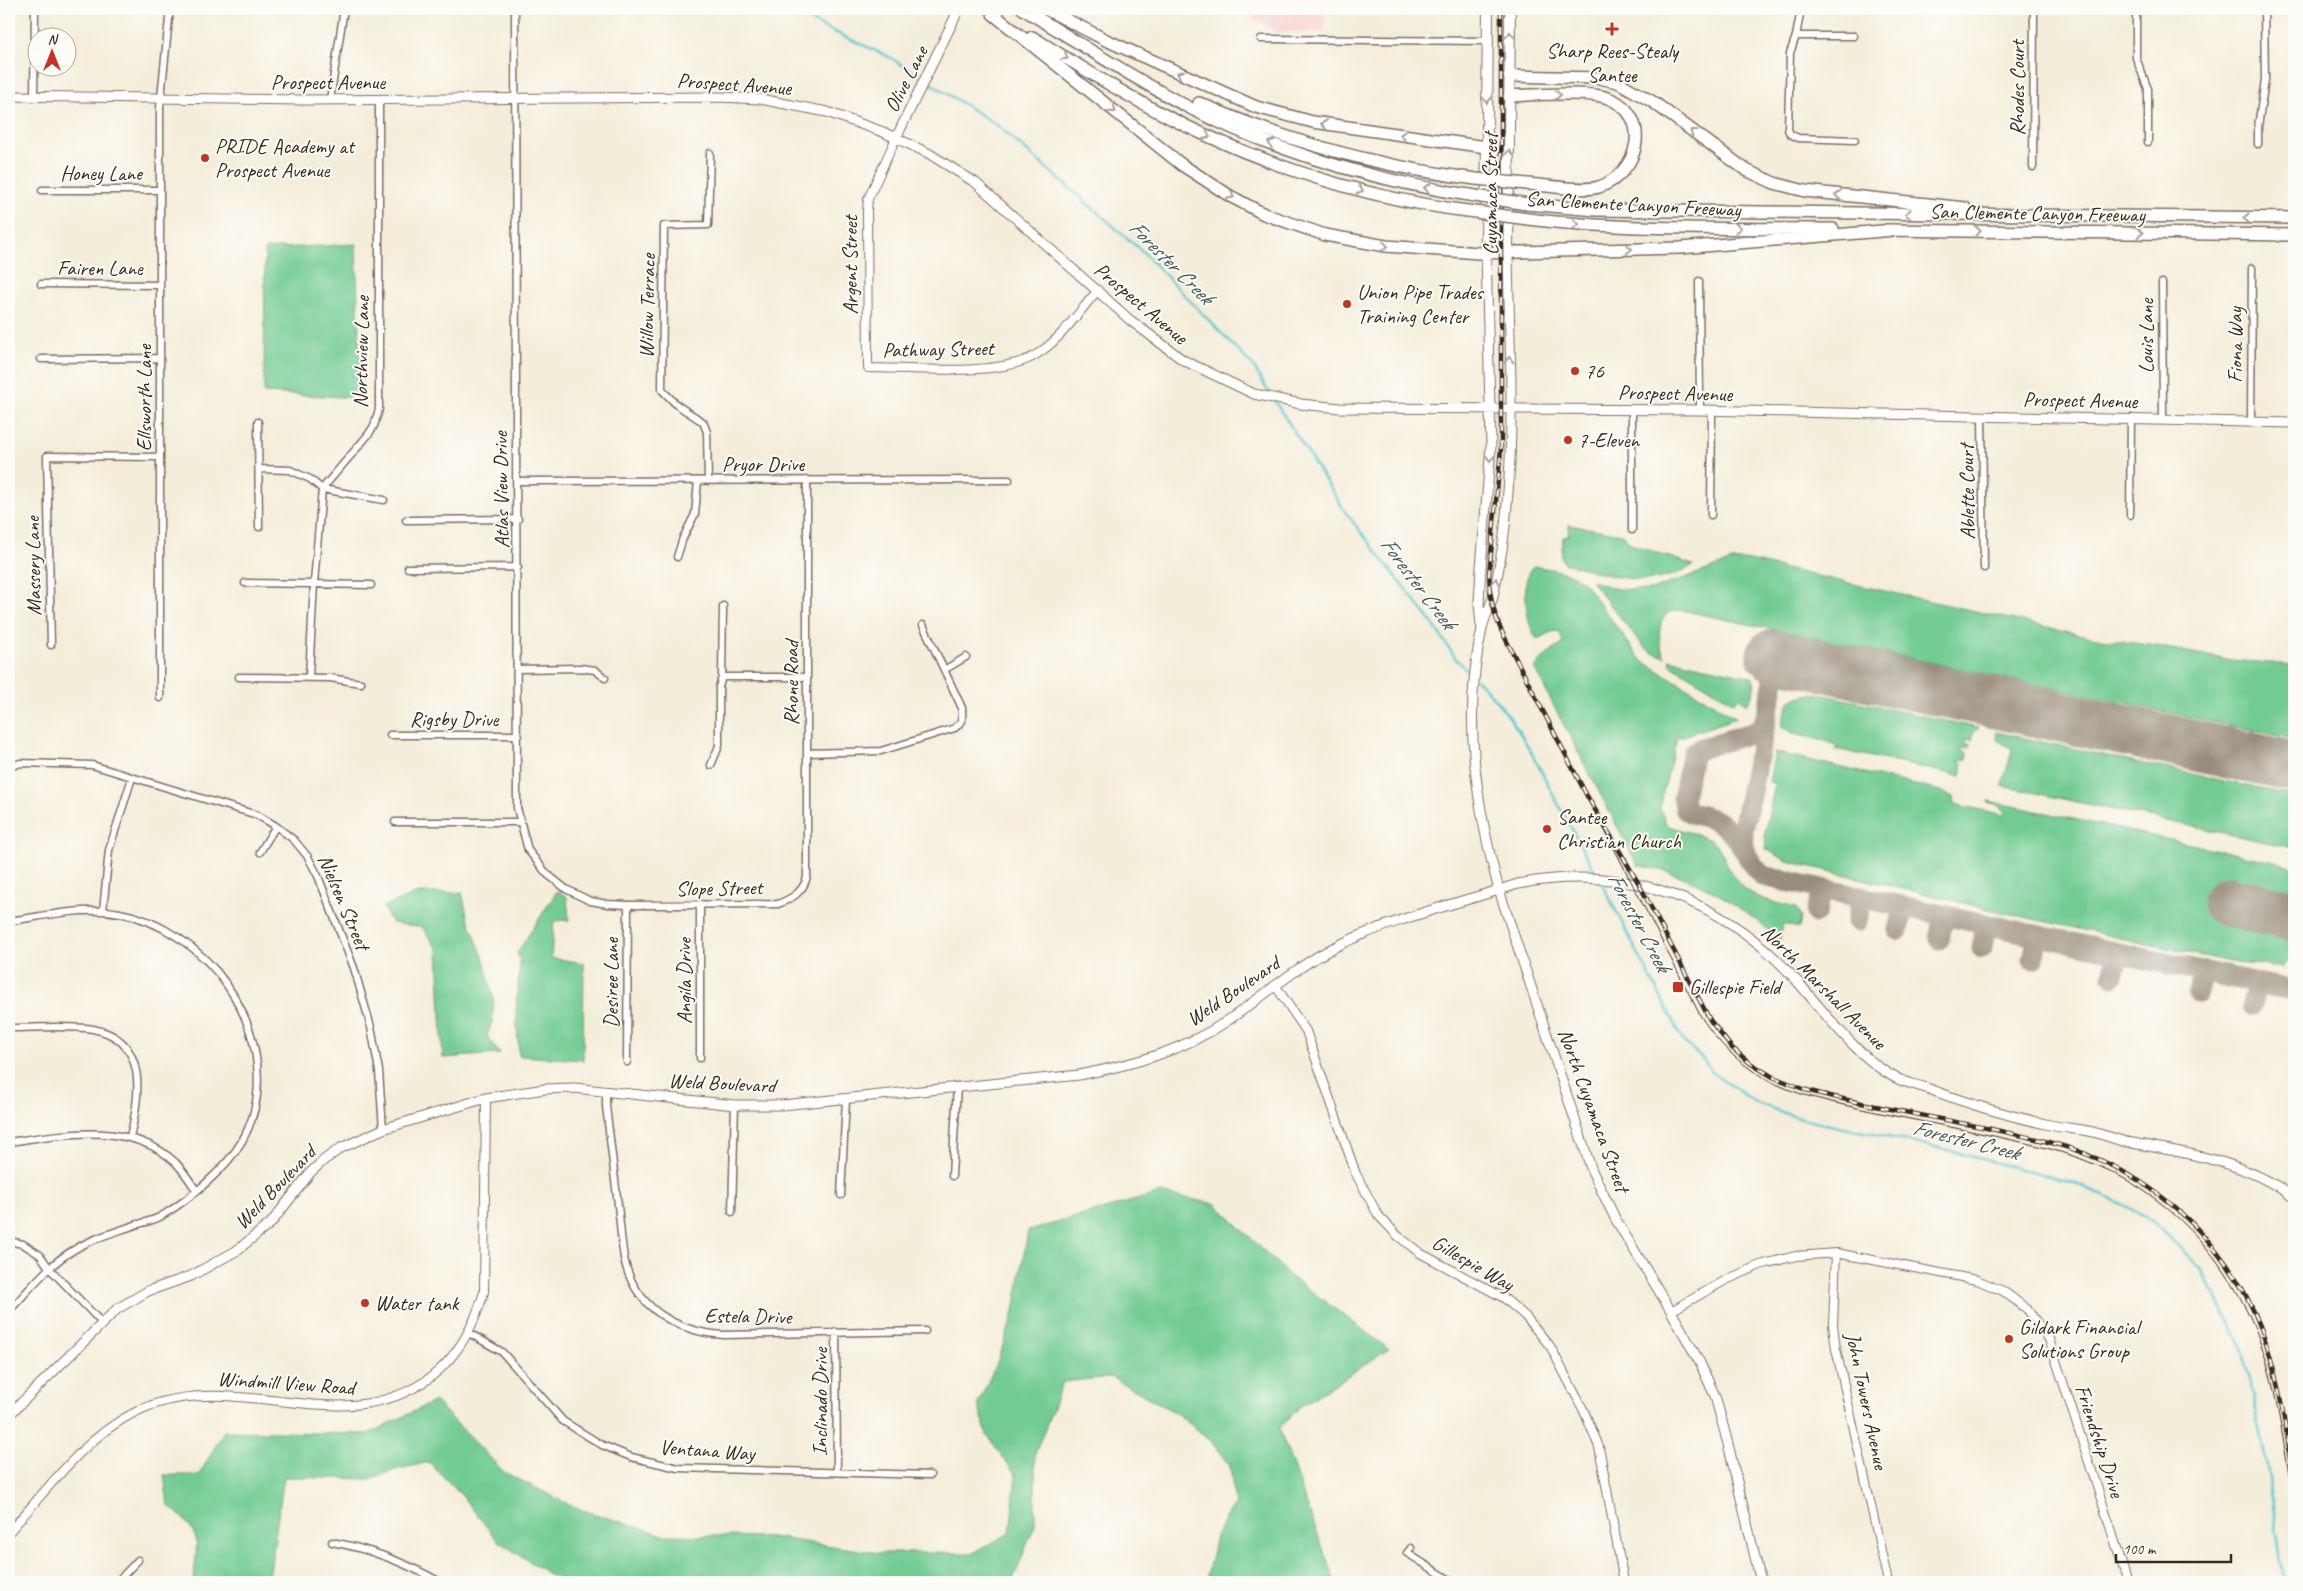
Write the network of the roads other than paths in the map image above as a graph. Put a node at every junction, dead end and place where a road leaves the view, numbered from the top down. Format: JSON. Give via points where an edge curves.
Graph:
{"nodes":[{"id":1,"x":35,"y":9,"type":"edge"},
{"id":2,"x":170,"y":9,"type":"edge"},
{"id":3,"x":344,"y":9,"type":"edge"},
{"id":4,"x":515,"y":9,"type":"edge"},
{"id":5,"x":959,"y":9,"type":"edge"},
{"id":6,"x":1023,"y":9,"type":"edge"},
{"id":7,"x":1046,"y":9,"type":"edge"},
{"id":8,"x":1488,"y":9,"type":"edge"},
{"id":9,"x":1510,"y":9,"type":"edge"},
{"id":10,"x":1801,"y":9,"type":"edge"},
{"id":11,"x":2034,"y":9,"type":"edge"},
{"id":12,"x":2136,"y":9,"type":"edge"},
{"id":13,"x":2264,"y":9,"type":"edge"},
{"id":14,"x":990,"y":12,"type":"edge"},
{"id":15,"x":1796,"y":36,"type":"junction"},
{"id":16,"x":1854,"y":36,"type":"dead end"},
{"id":17,"x":1261,"y":39,"type":"dead end"},
{"id":18,"x":1488,"y":40,"type":"junction"},
{"id":19,"x":1112,"y":63,"type":"junction"},
{"id":20,"x":1509,"y":76,"type":"junction"},
{"id":21,"x":9,"y":96,"type":"edge"},
{"id":22,"x":34,"y":96,"type":"junction"},
{"id":23,"x":1509,"y":96,"type":"junction"},
{"id":24,"x":161,"y":97,"type":"junction"},
{"id":25,"x":380,"y":99,"type":"junction"},
{"id":26,"x":515,"y":99,"type":"junction"},
{"id":27,"x":330,"y":100,"type":"junction"},
{"id":28,"x":896,"y":138,"type":"junction"},
{"id":29,"x":1855,"y":140,"type":"dead end"},
{"id":30,"x":2148,"y":142,"type":"dead end"},
{"id":31,"x":2258,"y":144,"type":"dead end"},
{"id":32,"x":1486,"y":147,"type":"junction"},
{"id":33,"x":710,"y":154,"type":"dead end"},
{"id":34,"x":2033,"y":167,"type":"dead end"},
{"id":35,"x":42,"y":190,"type":"dead end"},
{"id":36,"x":160,"y":190,"type":"junction"},
{"id":37,"x":2079,"y":216,"type":"junction"},
{"id":38,"x":2294,"y":218,"type":"edge"},
{"id":39,"x":1894,"y":230,"type":"junction"},
{"id":40,"x":2294,"y":234,"type":"edge"},
{"id":41,"x":1508,"y":251,"type":"junction"},
{"id":42,"x":1486,"y":252,"type":"junction"},
{"id":43,"x":2252,"y":268,"type":"dead end"},
{"id":44,"x":1699,"y":281,"type":"dead end"},
{"id":45,"x":2162,"y":282,"type":"dead end"},
{"id":46,"x":41,"y":284,"type":"dead end"},
{"id":47,"x":160,"y":285,"type":"junction"},
{"id":48,"x":1098,"y":290,"type":"junction"},
{"id":49,"x":160,"y":358,"type":"junction"},
{"id":50,"x":41,"y":359,"type":"dead end"},
{"id":51,"x":868,"y":368,"type":"joint"},
{"id":52,"x":1491,"y":409,"type":"junction"},
{"id":53,"x":1510,"y":409,"type":"junction"},
{"id":54,"x":1632,"y":410,"type":"junction"},
{"id":55,"x":1700,"y":410,"type":"junction"},
{"id":56,"x":1712,"y":410,"type":"junction"},
{"id":57,"x":1982,"y":416,"type":"junction"},
{"id":58,"x":2130,"y":418,"type":"junction"},
{"id":59,"x":2162,"y":418,"type":"junction"},
{"id":60,"x":2251,"y":421,"type":"junction"},
{"id":61,"x":258,"y":422,"type":"dead end"},
{"id":62,"x":2294,"y":423,"type":"edge"},
{"id":63,"x":160,"y":457,"type":"junction"},
{"id":64,"x":259,"y":469,"type":"junction"},
{"id":65,"x":698,"y":480,"type":"junction"},
{"id":66,"x":708,"y":480,"type":"junction"},
{"id":67,"x":807,"y":480,"type":"junction"},
{"id":68,"x":1009,"y":480,"type":"dead end"},
{"id":69,"x":517,"y":481,"type":"junction"},
{"id":70,"x":322,"y":489,"type":"junction"},
{"id":71,"x":384,"y":500,"type":"dead end"},
{"id":72,"x":1711,"y":515,"type":"dead end"},
{"id":73,"x":2130,"y":516,"type":"dead end"},
{"id":74,"x":518,"y":519,"type":"junction"},
{"id":75,"x":406,"y":520,"type":"dead end"},
{"id":76,"x":259,"y":527,"type":"dead end"},
{"id":77,"x":1632,"y":530,"type":"dead end"},
{"id":78,"x":677,"y":556,"type":"dead end"},
{"id":79,"x":518,"y":567,"type":"junction"},
{"id":80,"x":408,"y":568,"type":"dead end"},
{"id":81,"x":1984,"y":568,"type":"dead end"},
{"id":82,"x":245,"y":583,"type":"dead end"},
{"id":83,"x":314,"y":583,"type":"junction"},
{"id":84,"x":371,"y":585,"type":"dead end"},
{"id":85,"x":723,"y":606,"type":"dead end"},
{"id":86,"x":923,"y":625,"type":"dead end"},
{"id":87,"x":1482,"y":628,"type":"junction"},
{"id":88,"x":51,"y":644,"type":"dead end"},
{"id":89,"x":966,"y":657,"type":"dead end"},
{"id":90,"x":518,"y":669,"type":"junction"},
{"id":91,"x":944,"y":670,"type":"junction"},
{"id":92,"x":309,"y":677,"type":"junction"},
{"id":93,"x":722,"y":677,"type":"junction"},
{"id":94,"x":807,"y":677,"type":"junction"},
{"id":95,"x":239,"y":678,"type":"dead end"},
{"id":96,"x":605,"y":678,"type":"dead end"},
{"id":97,"x":362,"y":683,"type":"dead end"},
{"id":98,"x":160,"y":698,"type":"dead end"},
{"id":99,"x":390,"y":735,"type":"dead end"},
{"id":100,"x":518,"y":735,"type":"junction"},
{"id":101,"x":807,"y":753,"type":"junction"},
{"id":102,"x":711,"y":765,"type":"dead end"},
{"id":103,"x":9,"y":768,"type":"edge"},
{"id":104,"x":132,"y":778,"type":"junction"},
{"id":105,"x":396,"y":822,"type":"dead end"},
{"id":106,"x":520,"y":822,"type":"junction"},
{"id":107,"x":276,"y":826,"type":"junction"},
{"id":108,"x":260,"y":852,"type":"dead end"},
{"id":109,"x":804,"y":886,"type":"joint"},
{"id":110,"x":1499,"y":890,"type":"junction"},
{"id":111,"x":700,"y":904,"type":"junction"},
{"id":112,"x":628,"y":905,"type":"junction"},
{"id":113,"x":103,"y":911,"type":"junction"},
{"id":114,"x":9,"y":921,"type":"edge"},
{"id":115,"x":1275,"y":985,"type":"junction"},
{"id":116,"x":9,"y":1028,"type":"edge"},
{"id":117,"x":700,"y":1058,"type":"dead end"},
{"id":118,"x":627,"y":1062,"type":"dead end"},
{"id":119,"x":957,"y":1086,"type":"junction"},
{"id":120,"x":606,"y":1091,"type":"junction"},
{"id":121,"x":486,"y":1098,"type":"junction"},
{"id":122,"x":846,"y":1100,"type":"junction"},
{"id":123,"x":735,"y":1105,"type":"junction"},
{"id":124,"x":383,"y":1129,"type":"junction"},
{"id":125,"x":130,"y":1137,"type":"junction"},
{"id":126,"x":9,"y":1142,"type":"edge"},
{"id":127,"x":952,"y":1176,"type":"dead end"},
{"id":128,"x":196,"y":1190,"type":"junction"},
{"id":129,"x":841,"y":1195,"type":"dead end"},
{"id":130,"x":2294,"y":1198,"type":"edge"},
{"id":131,"x":732,"y":1212,"type":"dead end"},
{"id":132,"x":9,"y":1241,"type":"edge"},
{"id":133,"x":1836,"y":1253,"type":"junction"},
{"id":134,"x":50,"y":1269,"type":"junction"},
{"id":135,"x":9,"y":1310,"type":"edge"},
{"id":136,"x":1671,"y":1312,"type":"junction"},
{"id":137,"x":102,"y":1322,"type":"junction"},
{"id":138,"x":925,"y":1331,"type":"dead end"},
{"id":139,"x":836,"y":1332,"type":"junction"},
{"id":140,"x":469,"y":1333,"type":"junction"},
{"id":141,"x":9,"y":1415,"type":"edge"},
{"id":142,"x":837,"y":1471,"type":"junction"},
{"id":143,"x":930,"y":1475,"type":"dead end"},
{"id":144,"x":9,"y":1532,"type":"edge"},
{"id":145,"x":332,"y":1542,"type":"dead end"},
{"id":146,"x":1411,"y":1548,"type":"dead end"},
{"id":147,"x":138,"y":1560,"type":"dead end"},
{"id":148,"x":117,"y":1582,"type":"edge"},
{"id":149,"x":440,"y":1582,"type":"edge"},
{"id":150,"x":1452,"y":1582,"type":"edge"},
{"id":151,"x":1624,"y":1582,"type":"edge"},
{"id":152,"x":1761,"y":1582,"type":"edge"},
{"id":153,"x":1888,"y":1582,"type":"edge"},
{"id":154,"x":2128,"y":1582,"type":"edge"}],
"edges":[{"from":1,"to":22,"type":"street"},
{"from":2,"to":24,"type":"street","name":"Ellsworth Lane"},
{"from":3,"to":27,"type":"street"},
{"from":4,"to":26,"type":"street","name":"Atlas View Drive"},
{"from":5,"to":28,"type":"main road","name":"Olive Lane"},
{"from":6,"to":19,"type":"highway","name":"San Clemente Canyon Freeway"},
{"from":32,"to":7,"type":"highway","one_way":true,"via":[[1313,122],[1264,109],[1114,44]]},
{"from":8,"to":18,"type":"main road","name":"Cuyamaca Street"},
{"from":20,"to":9,"type":"main road","name":"Cuyamaca Street","one_way":true},
{"from":10,"to":15,"type":"street"},
{"from":11,"to":34,"type":"street","name":"Rhodes Court"},
{"from":12,"to":30,"type":"street","via":[[2136,58],[2148,89]]},
{"from":13,"to":31,"type":"street","via":[[2265,80]]},
{"from":14,"to":39,"type":"highway","name":"San Clemente Canyon Freeway","one_way":true,"bridge":true,"via":[[1209,137],[1324,181],[1372,194],[1475,212],[1613,226]]},
{"from":14,"to":42,"type":"highway","one_way":true,"via":[[1182,165],[1264,214],[1324,235],[1357,242],[1412,249]]},
{"from":15,"to":16,"type":"street"},
{"from":15,"to":29,"type":"street","via":[[1790,53],[1790,134],[1798,138]]},
{"from":17,"to":18,"type":"street"},
{"from":18,"to":32,"type":"main road","name":"Cuyamaca Street","one_way":true},
{"from":23,"to":19,"type":"highway","one_way":true,"bridge":true,"via":[[1588,95],[1608,98],[1628,112],[1636,133],[1633,158],[1610,182],[1597,187],[1476,179],[1373,160],[1296,140],[1213,110]]},
{"from":37,"to":19,"type":"highway","name":"San Clemente Canyon Freeway","one_way":true,"bridge":true,"via":[[1596,210],[1475,196],[1379,178],[1313,158],[1190,108]]},
{"from":20,"to":23,"type":"main road","name":"Cuyamaca Street"},
{"from":37,"to":20,"type":"highway","one_way":true,"via":[[1806,191],[1774,184],[1746,170],[1654,102],[1618,82],[1599,78]]},
{"from":21,"to":22,"type":"main road","name":"Prospect Avenue"},
{"from":22,"to":24,"type":"main road","name":"Prospect Avenue"},
{"from":41,"to":23,"type":"main road","name":"Cuyamaca Street","one_way":true},
{"from":24,"to":27,"type":"main road","name":"Prospect Avenue"},
{"from":24,"to":36,"type":"street","name":"Ellsworth Lane"},
{"from":25,"to":26,"type":"main road","name":"Prospect Avenue"},
{"from":25,"to":27,"type":"main road","name":"Prospect Avenue"},
{"from":25,"to":70,"type":"street","name":"Northview Lane","via":[[379,409],[368,435]]},
{"from":26,"to":28,"type":"main road","name":"Prospect Avenue","via":[[760,99],[827,112]]},
{"from":26,"to":69,"type":"street","name":"Atlas View Drive"},
{"from":28,"to":48,"type":"main road","name":"Prospect Avenue","via":[[928,153],[976,183]]},
{"from":28,"to":51,"type":"street","name":"Argent Street","via":[[868,199]]},
{"from":32,"to":42,"type":"main road","name":"Cuyamaca Street"},
{"from":33,"to":66,"type":"street","name":"Willow Terrace","via":[[708,224],[664,226],[662,382],[662,390],[677,405],[703,422],[707,432]]},
{"from":35,"to":36,"type":"street","name":"Honey Lane"},
{"from":36,"to":47,"type":"street","name":"Ellsworth Lane"},
{"from":38,"to":37,"type":"highway","name":"San Clemente Canyon Freeway","one_way":true},
{"from":39,"to":40,"type":"highway","name":"San Clemente Canyon Freeway","one_way":true},
{"from":41,"to":39,"type":"highway","one_way":true,"via":[[1680,248]]},
{"from":41,"to":42,"type":"highway"},
{"from":53,"to":41,"type":"main road","name":"Cuyamaca Street","one_way":true},
{"from":42,"to":52,"type":"main road","name":"Cuyamaca Street"},
{"from":43,"to":60,"type":"street","name":"Fiona Way"},
{"from":44,"to":55,"type":"street"},
{"from":45,"to":59,"type":"street","name":"Louis Lane"},
{"from":46,"to":47,"type":"street","name":"Fairen Lane"},
{"from":47,"to":49,"type":"street","name":"Ellsworth Lane"},
{"from":48,"to":51,"type":"street","name":"Pathway Street","via":[[1052,343],[1017,364],[986,369]]},
{"from":48,"to":52,"type":"main road","name":"Prospect Avenue","via":[[1130,320],[1183,360],[1261,396],[1340,408]]},
{"from":49,"to":50,"type":"street"},
{"from":49,"to":63,"type":"street","name":"Ellsworth Lane"},
{"from":52,"to":53,"type":"main road","name":"Prospect Avenue"},
{"from":52,"to":87,"type":"main road","name":"North Cuyamaca Street","one_way":true,"via":[[1492,445],[1479,603]]},
{"from":53,"to":54,"type":"main road","name":"Prospect Avenue"},
{"from":87,"to":53,"type":"main road","name":"North Cuyamaca Street","one_way":true,"via":[[1492,602],[1502,548],[1510,455]]},
{"from":54,"to":55,"type":"main road","name":"Prospect Avenue"},
{"from":54,"to":77,"type":"street"},
{"from":55,"to":56,"type":"main road","name":"Prospect Avenue"},
{"from":56,"to":57,"type":"main road","name":"Prospect Avenue"},
{"from":56,"to":72,"type":"street"},
{"from":57,"to":58,"type":"main road","name":"Prospect Avenue"},
{"from":57,"to":81,"type":"street","name":"Ablette Court"},
{"from":58,"to":59,"type":"main road","name":"Prospect Avenue"},
{"from":58,"to":73,"type":"street"},
{"from":59,"to":60,"type":"main road","name":"Prospect Avenue"},
{"from":60,"to":62,"type":"main road","name":"Prospect Avenue"},
{"from":61,"to":64,"type":"street"},
{"from":63,"to":88,"type":"street","name":"Massery Lane","via":[[47,456]]},
{"from":63,"to":98,"type":"street","name":"Ellsworth Lane"},
{"from":64,"to":70,"type":"street","via":[[278,468],[296,472]]},
{"from":64,"to":76,"type":"street"},
{"from":65,"to":66,"type":"street","name":"Pryor Drive"},
{"from":65,"to":69,"type":"street","name":"Pryor Drive"},
{"from":65,"to":78,"type":"street","via":[[695,514]]},
{"from":66,"to":67,"type":"street","name":"Pryor Drive"},
{"from":67,"to":68,"type":"street","name":"Pryor Drive"},
{"from":67,"to":94,"type":"street","name":"Rhone Road"},
{"from":69,"to":74,"type":"street","name":"Atlas View Drive"},
{"from":70,"to":71,"type":"street"},
{"from":70,"to":83,"type":"street"},
{"from":74,"to":75,"type":"street"},
{"from":74,"to":79,"type":"street","name":"Atlas View Drive"},
{"from":79,"to":80,"type":"street"},
{"from":79,"to":90,"type":"street","name":"Atlas View Drive"},
{"from":82,"to":83,"type":"street"},
{"from":83,"to":84,"type":"street"},
{"from":83,"to":92,"type":"street"},
{"from":85,"to":93,"type":"street"},
{"from":86,"to":91,"type":"street"},
{"from":87,"to":110,"type":"main road","name":"North Cuyamaca Street","via":[[1472,696],[1474,760],[1487,844]]},
{"from":89,"to":91,"type":"street"},
{"from":90,"to":96,"type":"street","via":[[580,668],[596,670]]},
{"from":90,"to":100,"type":"street","name":"Atlas View Drive"},
{"from":91,"to":101,"type":"street","via":[[962,708],[962,721],[955,728],[881,751]]},
{"from":92,"to":95,"type":"street"},
{"from":92,"to":97,"type":"street"},
{"from":93,"to":94,"type":"street"},
{"from":93,"to":102,"type":"street","via":[[718,687],[720,746]]},
{"from":94,"to":101,"type":"street","name":"Rhone Road"},
{"from":99,"to":100,"type":"street","name":"Rigsby Drive"},
{"from":100,"to":106,"type":"street","name":"Atlas View Drive","via":[[517,808]]},
{"from":101,"to":109,"type":"street","name":"Rhone Road","via":[[808,877]]},
{"from":103,"to":104,"type":"street","name":"Nielsen Street","via":[[20,763],[92,765]]},
{"from":104,"to":107,"type":"street","name":"Nielsen Street","via":[[257,815]]},
{"from":104,"to":113,"type":"street","via":[[109,850]]},
{"from":105,"to":106,"type":"street"},
{"from":106,"to":112,"type":"street","name":"Atlas View Drive","via":[[528,850],[547,874],[566,889],[590,901]]},
{"from":107,"to":108,"type":"street"},
{"from":107,"to":124,"type":"street","name":"Nielsen Street","via":[[294,840],[314,866],[354,968],[375,1043]]},
{"from":109,"to":111,"type":"street","name":"Slope Street","via":[[792,898],[778,904]]},
{"from":110,"to":115,"type":"main road","name":"Weld Boulevard","via":[[1348,941],[1313,959]]},
{"from":110,"to":130,"type":"main road","name":"North Marshall Avenue","via":[[1532,881],[1578,877],[1624,881],[1691,901],[1740,928],[1768,951],[1838,1029],[1896,1079],[2050,1125],[2216,1160],[2264,1179]]},
{"from":110,"to":136,"type":"main road","name":"North Cuyamaca Street","via":[[1592,1171],[1616,1220]]},
{"from":111,"to":112,"type":"street","name":"Slope Street"},
{"from":111,"to":117,"type":"street","name":"Angila Drive"},
{"from":112,"to":118,"type":"street","name":"Desiree Lane"},
{"from":113,"to":114,"type":"street"},
{"from":113,"to":128,"type":"street","via":[[144,921],[193,949],[214,968],[230,990],[252,1037],[258,1075],[252,1120],[229,1159]]},
{"from":115,"to":119,"type":"main road","name":"Weld Boulevard","via":[[1193,1041],[1153,1057],[1079,1075]]},
{"from":115,"to":151,"type":"street","name":"Gillespie Way","via":[[1306,1031],[1356,1174],[1378,1215],[1420,1253],[1504,1298],[1550,1346],[1599,1447]]},
{"from":116,"to":125,"type":"street","via":[[94,1029],[109,1034],[122,1044],[135,1063],[138,1078]]},
{"from":119,"to":122,"type":"main road","name":"Weld Boulevard"},
{"from":119,"to":127,"type":"street"},
{"from":120,"to":121,"type":"main road","name":"Weld Boulevard","via":[[545,1089]]},
{"from":120,"to":123,"type":"main road","name":"Weld Boulevard"},
{"from":120,"to":139,"type":"street","name":"Estela Drive","via":[[624,1258],[634,1284],[650,1306],[676,1324],[706,1334]]},
{"from":121,"to":124,"type":"main road","name":"Weld Boulevard"},
{"from":121,"to":140,"type":"street","name":"Windmill View Road","via":[[485,1278],[478,1313]]},
{"from":122,"to":123,"type":"main road","name":"Weld Boulevard"},
{"from":122,"to":129,"type":"street"},
{"from":123,"to":131,"type":"street"},
{"from":124,"to":137,"type":"main road","name":"Weld Boulevard","via":[[341,1148],[324,1160],[270,1223],[236,1251],[191,1276],[117,1308]]},
{"from":125,"to":126,"type":"street","via":[[71,1135]]},
{"from":125,"to":128,"type":"street","via":[[177,1164]]},
{"from":128,"to":134,"type":"street","via":[[162,1217],[83,1244],[63,1256]]},
{"from":132,"to":134,"type":"street","via":[[23,1244],[40,1255]]},
{"from":133,"to":136,"type":"street","via":[[1796,1256],[1760,1265],[1726,1280]]},
{"from":133,"to":153,"type":"street","name":"John Towers Avenue","via":[[1833,1324],[1836,1349]]},
{"from":133,"to":154,"type":"street","name":"Friendship Drive","via":[[1978,1280],[2003,1291],[2027,1309],[2049,1339]]},
{"from":134,"to":135,"type":"street"},
{"from":134,"to":137,"type":"street"},
{"from":136,"to":152,"type":"main road","name":"North Cuyamaca Street","via":[[1700,1363],[1714,1396]]},
{"from":137,"to":141,"type":"main road","name":"Weld Boulevard"},
{"from":138,"to":139,"type":"street","name":"Estela Drive"},
{"from":139,"to":142,"type":"street","name":"Inclinado Drive"},
{"from":140,"to":142,"type":"street","name":"Ventana Way","via":[[502,1352],[562,1421],[616,1452],[678,1468]]},
{"from":140,"to":144,"type":"street","name":"Windmill View Road","via":[[446,1364],[426,1380],[379,1402],[340,1407],[200,1396],[138,1410],[92,1440]]},
{"from":142,"to":143,"type":"street","name":"Ventana Way"},
{"from":145,"to":149,"type":"street","via":[[357,1546]]},
{"from":146,"to":150,"type":"street","via":[[1407,1552]]},
{"from":147,"to":148,"type":"street"}]}
